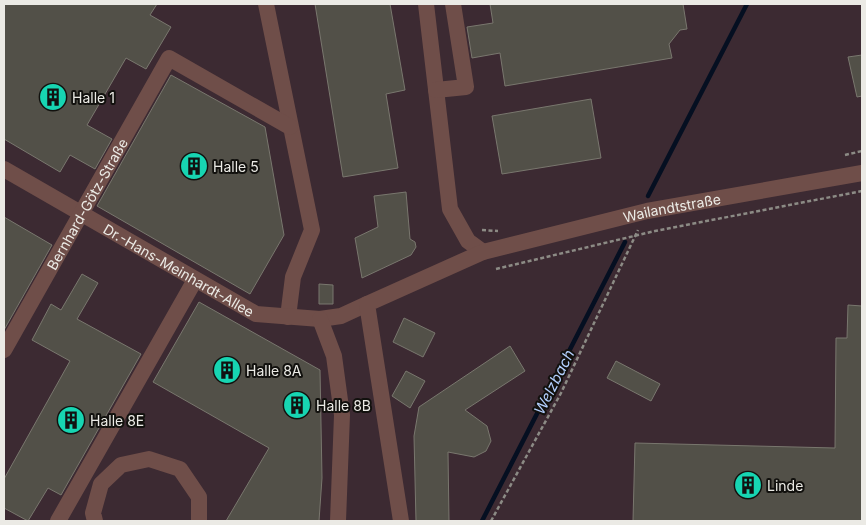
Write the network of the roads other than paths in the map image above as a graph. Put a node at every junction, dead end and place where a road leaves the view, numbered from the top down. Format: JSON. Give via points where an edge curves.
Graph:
{"nodes":[{"id":1,"x":266,"y":4,"type":"edge"},
{"id":2,"x":452,"y":4,"type":"edge"},
{"id":3,"x":426,"y":6,"type":"edge"},
{"id":4,"x":436,"y":90,"type":"junction"},
{"id":5,"x":290,"y":127,"type":"junction"},
{"id":6,"x":4,"y":169,"type":"edge"},
{"id":7,"x":862,"y":173,"type":"edge"},
{"id":8,"x":81,"y":213,"type":"junction"},
{"id":9,"x":483,"y":252,"type":"junction"},
{"id":10,"x":195,"y":280,"type":"junction"},
{"id":11,"x":367,"y":304,"type":"junction"},
{"id":12,"x":288,"y":317,"type":"junction"},
{"id":13,"x":320,"y":319,"type":"junction"},
{"id":14,"x":4,"y":350,"type":"edge"},
{"id":15,"x":58,"y":521,"type":"edge"},
{"id":16,"x":95,"y":521,"type":"edge"},
{"id":17,"x":199,"y":521,"type":"edge"},
{"id":18,"x":338,"y":521,"type":"edge"},
{"id":19,"x":401,"y":521,"type":"edge"}],
"edges":[{"from":1,"to":5,"type":"street"},
{"from":2,"to":3,"type":"street"},
{"from":2,"to":4,"type":"street","via":[[466,87]]},
{"from":3,"to":4,"type":"street"},
{"from":4,"to":9,"type":"street","via":[[450,209],[468,241]]},
{"from":5,"to":8,"type":"street","name":"Bernhard-Götz-Straße","via":[[169,58]]},
{"from":5,"to":12,"type":"street","via":[[312,230],[292,277]]},
{"from":6,"to":8,"type":"street","name":"Dr.-Hans-Meinhardt-Allee"},
{"from":7,"to":9,"type":"street","name":"Wailandtstraße","via":[[646,211]]},
{"from":8,"to":10,"type":"street","name":"Dr.-Hans-Meinhardt-Allee"},
{"from":8,"to":14,"type":"street","name":"Bernhard-Götz-Straße"},
{"from":9,"to":11,"type":"street","name":"Wailandtstraße"},
{"from":10,"to":12,"type":"street","name":"Dr.-Hans-Meinhardt-Allee","via":[[256,314]]},
{"from":10,"to":15,"type":"street"},
{"from":11,"to":13,"type":"street","name":"Dr.-Hans-Meinhardt-Allee","via":[[341,316]]},
{"from":11,"to":19,"type":"street"},
{"from":12,"to":13,"type":"street","name":"Dr.-Hans-Meinhardt-Allee"},
{"from":13,"to":18,"type":"street","via":[[334,356],[342,415]]},
{"from":16,"to":17,"type":"street","via":[[93,513],[101,484],[121,466],[149,459],[180,470],[199,497]]}]}
